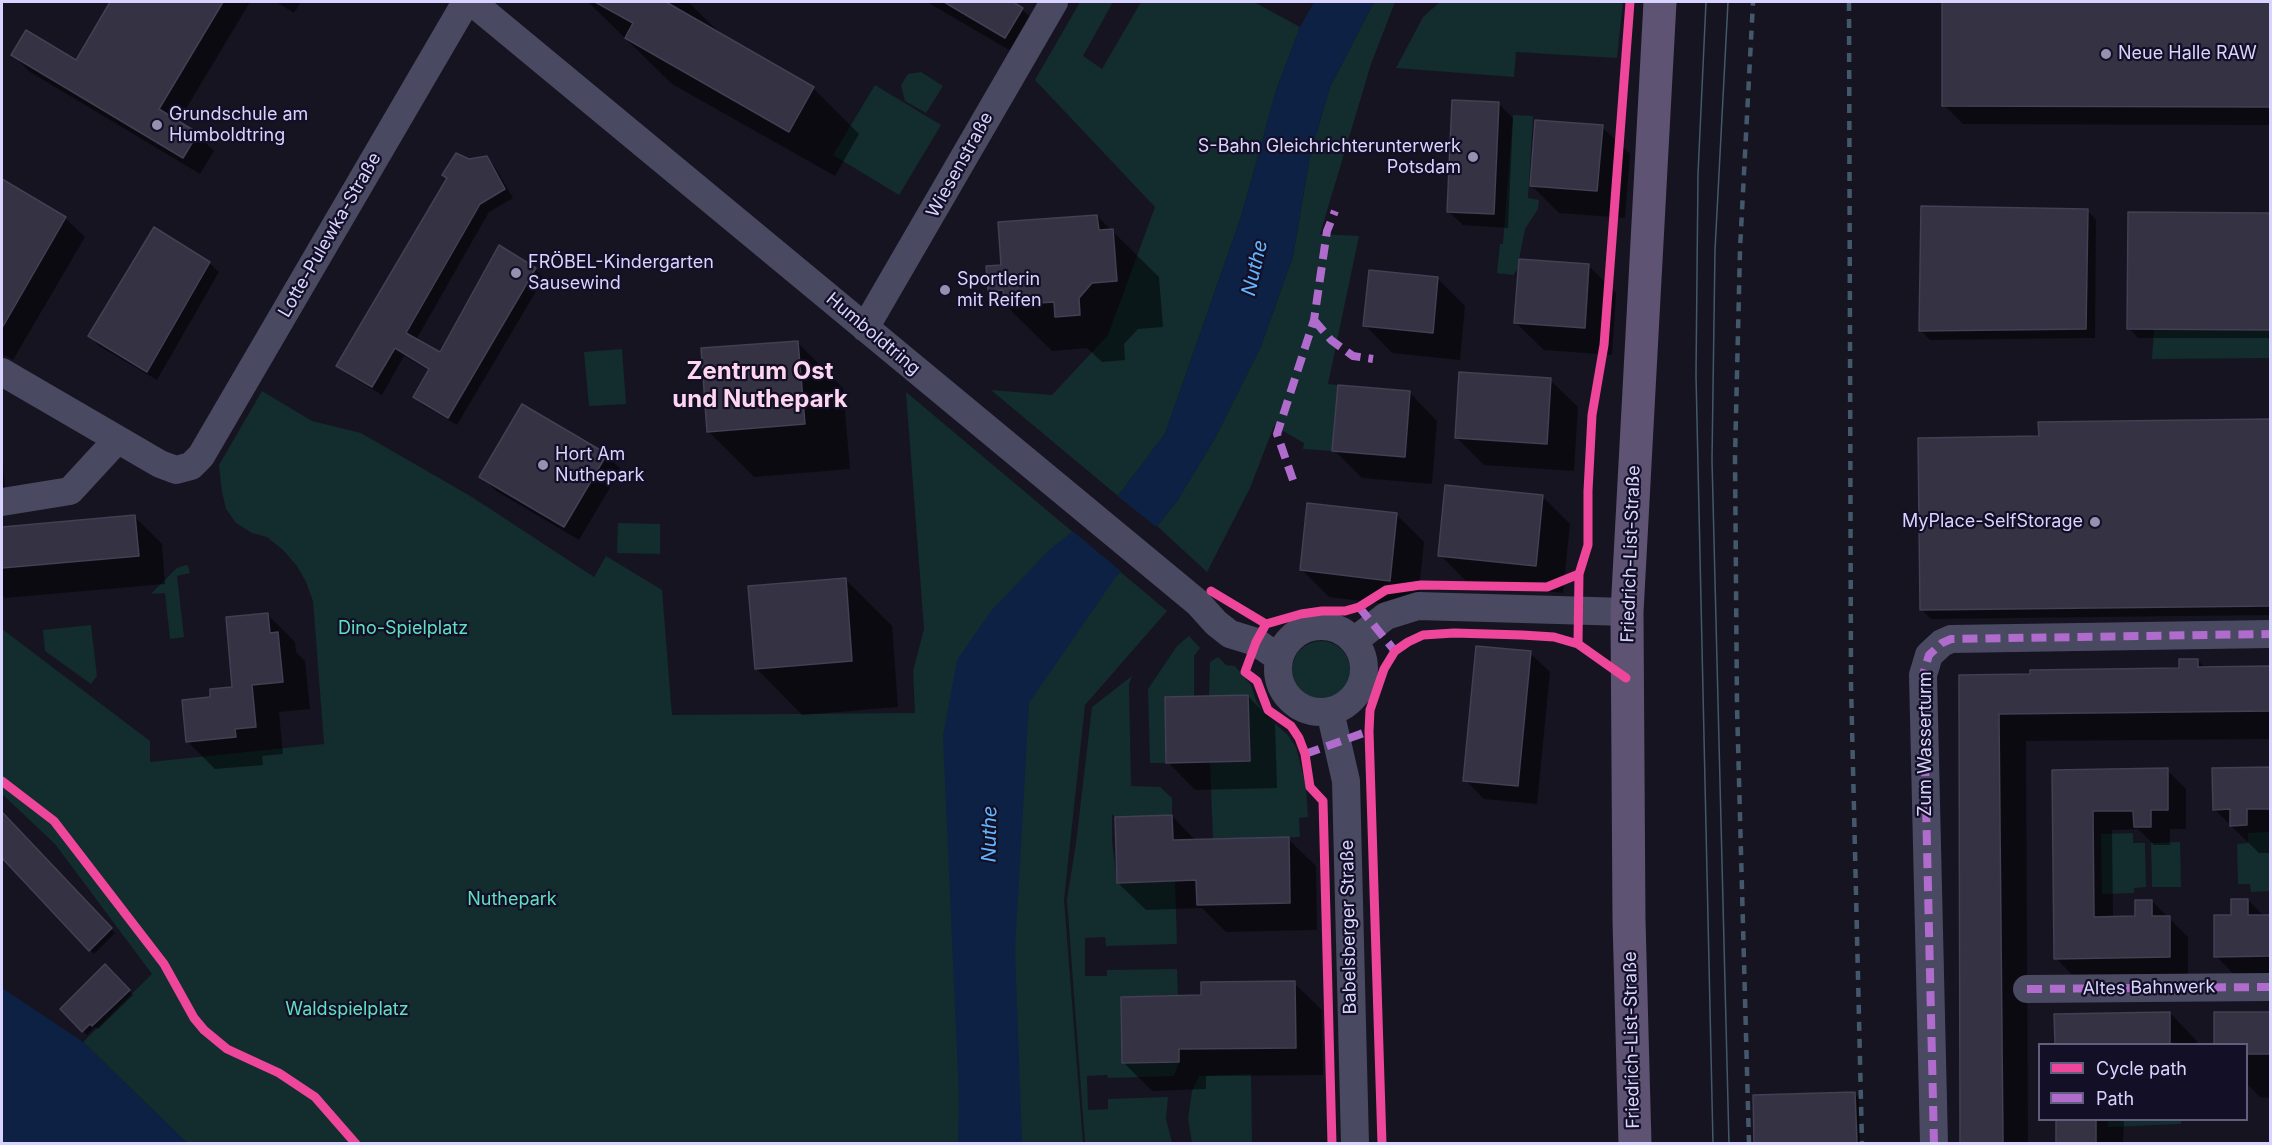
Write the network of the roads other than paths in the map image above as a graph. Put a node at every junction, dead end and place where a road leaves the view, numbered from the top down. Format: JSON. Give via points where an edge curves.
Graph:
{"nodes":[{"id":1,"x":466,"y":2,"type":"edge"},
{"id":2,"x":472,"y":2,"type":"edge"},
{"id":3,"x":1054,"y":2,"type":"edge"},
{"id":4,"x":1660,"y":2,"type":"edge"},
{"id":5,"x":865,"y":328,"type":"junction"},
{"id":6,"x":2,"y":372,"type":"edge"},
{"id":7,"x":117,"y":440,"type":"junction"},
{"id":8,"x":2,"y":502,"type":"edge"},
{"id":9,"x":1627,"y":612,"type":"junction"},
{"id":10,"x":2271,"y":634,"type":"edge"},
{"id":11,"x":1353,"y":640,"type":"junction"},
{"id":12,"x":1279,"y":658,"type":"junction"},
{"id":13,"x":1330,"y":711,"type":"junction"},
{"id":14,"x":2271,"y":987,"type":"edge"},
{"id":15,"x":2027,"y":989,"type":"dead end"},
{"id":16,"x":1355,"y":1143,"type":"edge"},
{"id":17,"x":1635,"y":1143,"type":"edge"},
{"id":18,"x":1934,"y":1143,"type":"edge"}],
"edges":[{"from":1,"to":7,"type":"street","name":"Lotte-Pulewka-Straße","via":[[207,446],[191,466],[176,470]]},
{"from":2,"to":5,"type":"street","name":"Humboldtring"},
{"from":3,"to":5,"type":"street","name":"Wiesenstraße"},
{"from":4,"to":9,"type":"main road","name":"Friedrich-List-Straße"},
{"from":5,"to":12,"type":"street","name":"Humboldtring","via":[[1152,564],[1216,623]]},
{"from":6,"to":7,"type":"street"},
{"from":7,"to":8,"type":"street","via":[[70,491]]},
{"from":9,"to":11,"type":"street","via":[[1418,606],[1386,616]]},
{"from":9,"to":17,"type":"main road","name":"Friedrich-List-Straße"},
{"from":10,"to":18,"type":"street","name":"Zum Wasserturm","via":[[1951,639],[1929,656],[1923,675]]},
{"from":11,"to":12,"type":"street","via":[[1331,627],[1305,629],[1284,646]]},
{"from":11,"to":13,"type":"street","via":[[1363,661],[1362,683],[1344,706]]},
{"from":12,"to":13,"type":"street","via":[[1278,673],[1290,699],[1308,710]]},
{"from":13,"to":16,"type":"street","name":"Babelsberger Straße","via":[[1346,781]]},
{"from":14,"to":15,"type":"street","name":"Altes Bahnwerk"}]}
